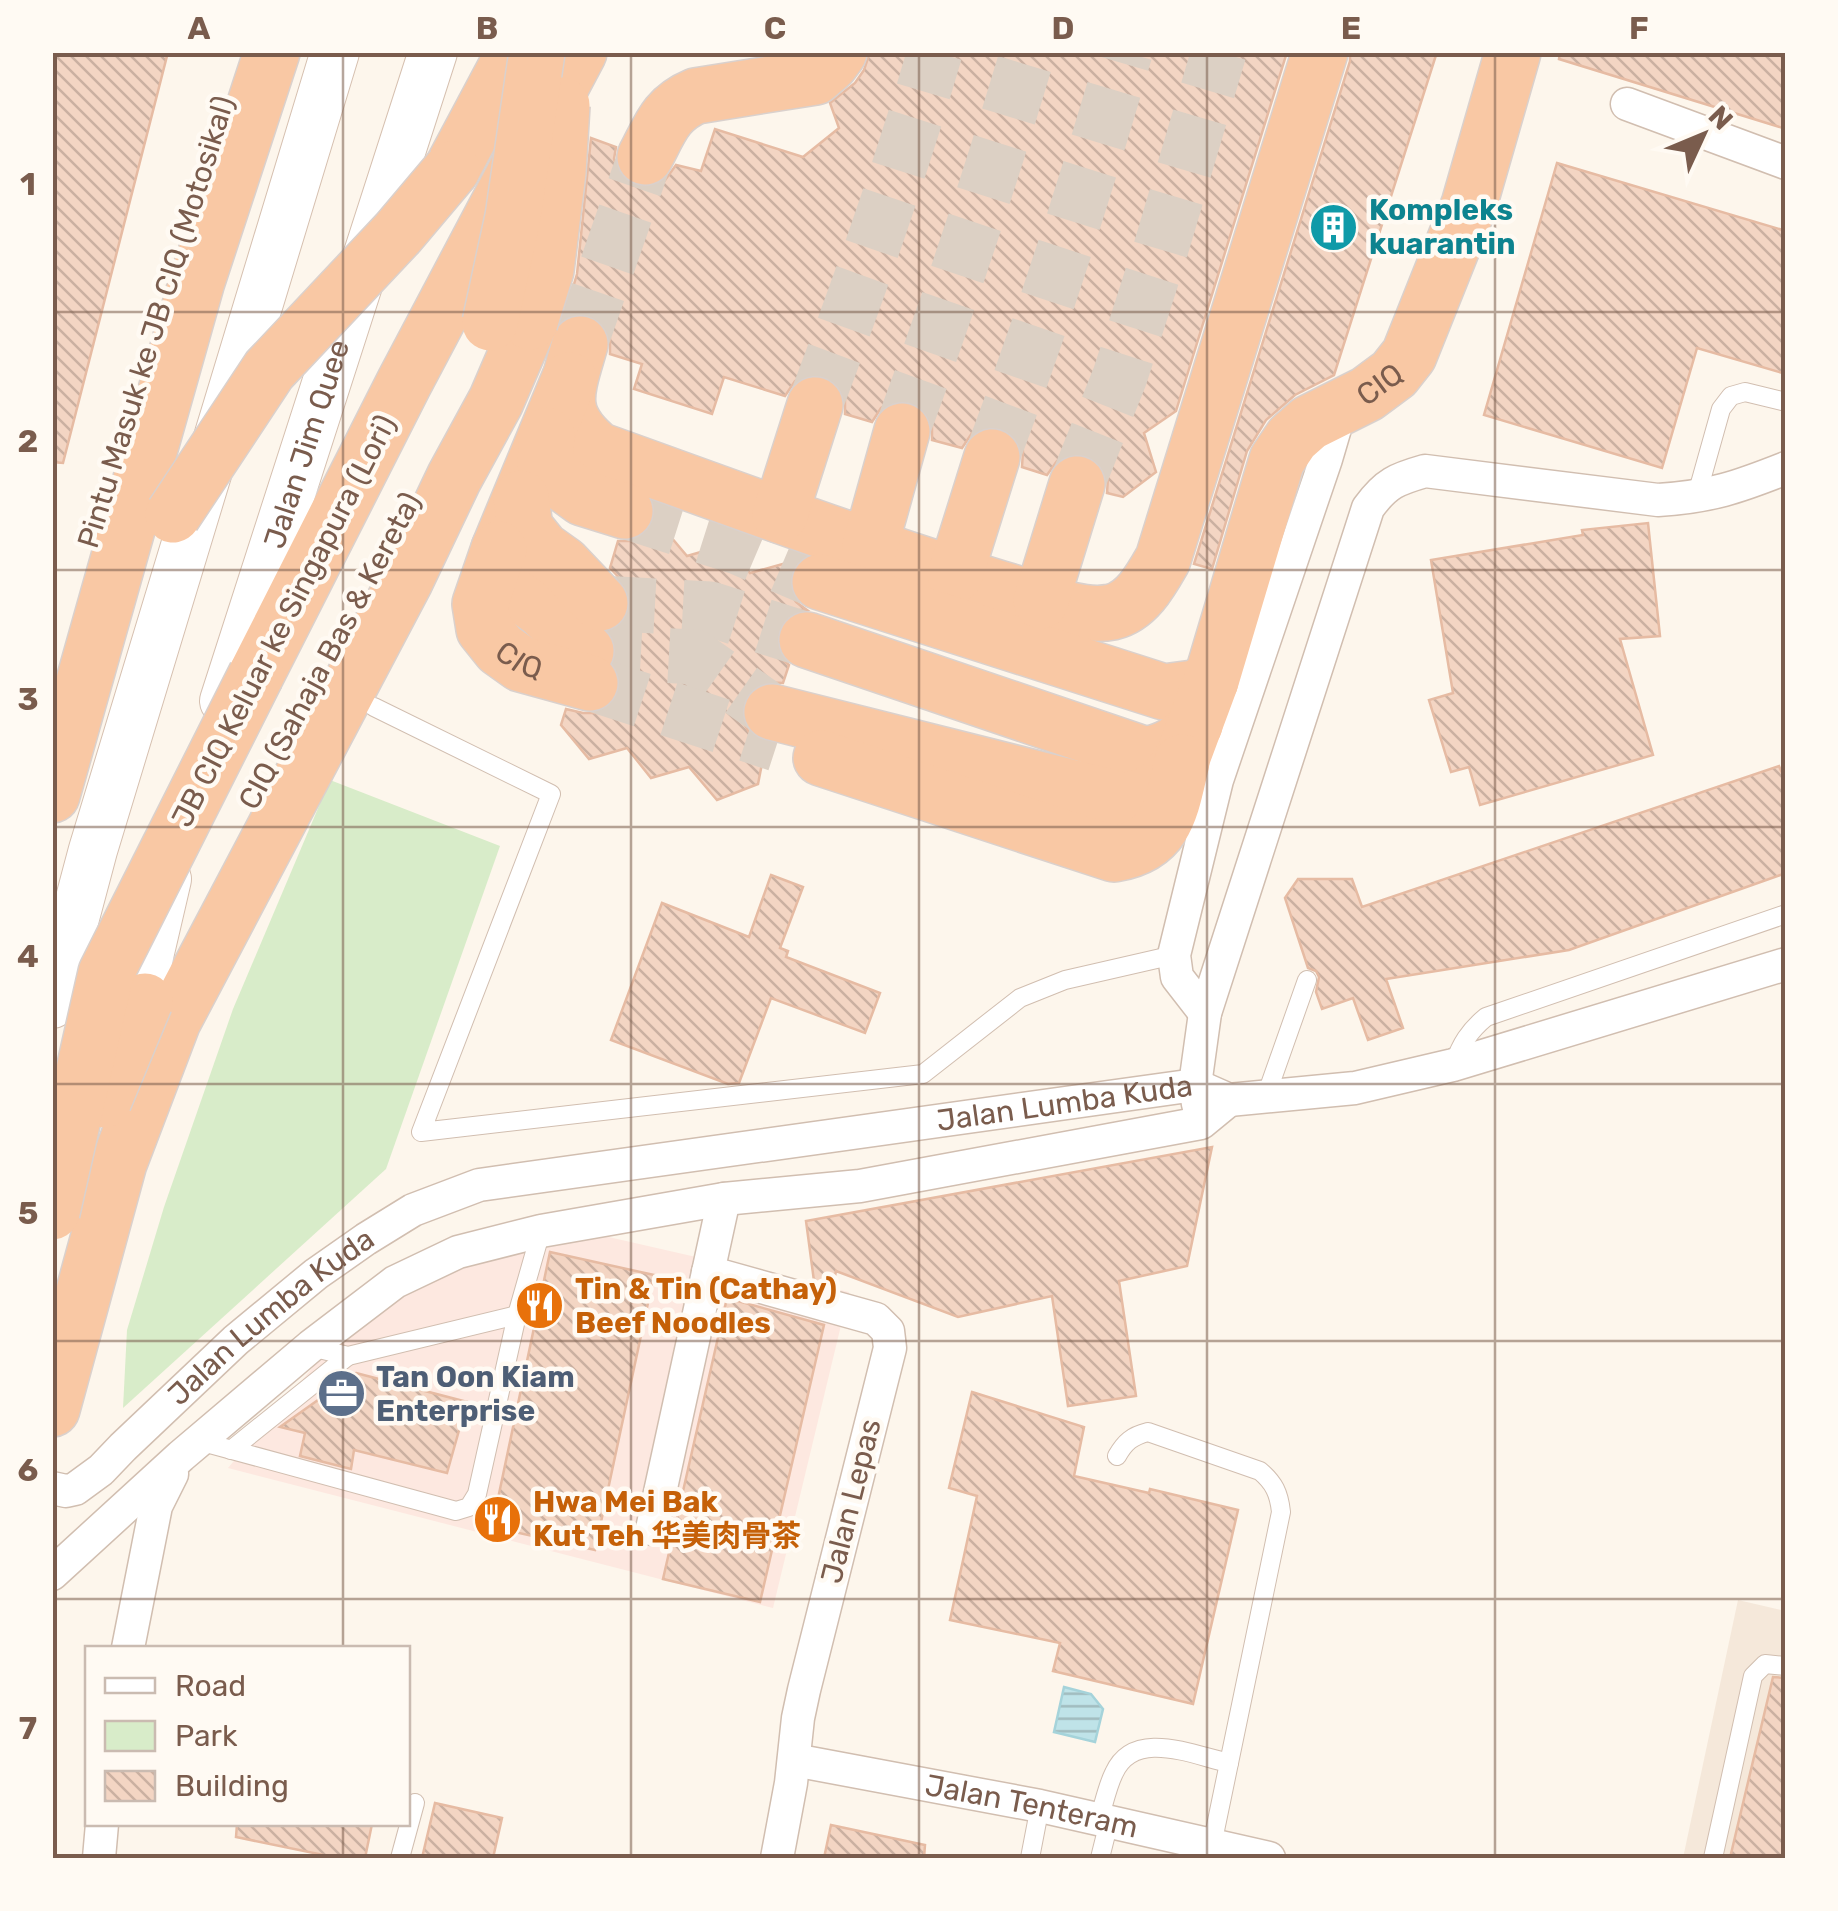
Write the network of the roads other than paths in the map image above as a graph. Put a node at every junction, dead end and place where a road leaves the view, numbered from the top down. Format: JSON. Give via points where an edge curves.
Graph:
{"nodes":[{"id":1,"x":240,"y":52,"type":"edge"},
{"id":2,"x":272,"y":52,"type":"edge"},
{"id":3,"x":335,"y":52,"type":"edge"},
{"id":4,"x":433,"y":52,"type":"edge"},
{"id":5,"x":511,"y":52,"type":"edge"},
{"id":6,"x":537,"y":52,"type":"edge"},
{"id":7,"x":570,"y":52,"type":"edge"},
{"id":8,"x":579,"y":52,"type":"edge"},
{"id":9,"x":839,"y":52,"type":"edge"},
{"id":10,"x":1320,"y":52,"type":"edge"},
{"id":11,"x":1513,"y":52,"type":"edge"},
{"id":12,"x":1627,"y":104,"type":"dead end"},
{"id":13,"x":645,"y":157,"type":"tunnel mouth"},
{"id":14,"x":1786,"y":163,"type":"edge"},
{"id":15,"x":1786,"y":402,"type":"edge"},
{"id":16,"x":815,"y":404,"type":"tunnel mouth"},
{"id":17,"x":1340,"y":408,"type":"junction"},
{"id":18,"x":902,"y":431,"type":"tunnel mouth"},
{"id":19,"x":547,"y":435,"type":"junction"},
{"id":20,"x":992,"y":458,"type":"tunnel mouth"},
{"id":21,"x":1786,"y":468,"type":"edge"},
{"id":22,"x":1077,"y":484,"type":"tunnel mouth"},
{"id":23,"x":520,"y":498,"type":"junction"},
{"id":24,"x":1696,"y":498,"type":"junction"},
{"id":25,"x":625,"y":511,"type":"tunnel mouth"},
{"id":26,"x":780,"y":515,"type":"junction"},
{"id":27,"x":870,"y":546,"type":"junction"},
{"id":28,"x":955,"y":575,"type":"junction"},
{"id":29,"x":820,"y":582,"type":"tunnel mouth"},
{"id":30,"x":1041,"y":601,"type":"junction"},
{"id":31,"x":806,"y":640,"type":"tunnel mouth"},
{"id":32,"x":52,"y":648,"type":"edge"},
{"id":33,"x":374,"y":708,"type":"dead end"},
{"id":34,"x":1196,"y":722,"type":"junction"},
{"id":35,"x":775,"y":728,"type":"tunnel mouth"},
{"id":36,"x":55,"y":784,"type":"edge"},
{"id":37,"x":1786,"y":914,"type":"edge"},
{"id":38,"x":1174,"y":955,"type":"junction"},
{"id":39,"x":1786,"y":964,"type":"edge"},
{"id":40,"x":1307,"y":980,"type":"dead end"},
{"id":41,"x":52,"y":1004,"type":"edge"},
{"id":42,"x":1205,"y":1012,"type":"junction"},
{"id":43,"x":1453,"y":1065,"type":"junction"},
{"id":44,"x":1195,"y":1085,"type":"junction"},
{"id":45,"x":1266,"y":1096,"type":"junction"},
{"id":46,"x":1229,"y":1100,"type":"junction"},
{"id":47,"x":1201,"y":1124,"type":"junction"},
{"id":48,"x":52,"y":1186,"type":"edge"},
{"id":49,"x":724,"y":1199,"type":"junction"},
{"id":50,"x":64,"y":1221,"type":"edge"},
{"id":51,"x":540,"y":1231,"type":"junction"},
{"id":52,"x":708,"y":1272,"type":"junction"},
{"id":53,"x":517,"y":1314,"type":"junction"},
{"id":54,"x":310,"y":1346,"type":"junction"},
{"id":55,"x":348,"y":1356,"type":"junction"},
{"id":56,"x":52,"y":1361,"type":"edge"},
{"id":57,"x":52,"y":1409,"type":"edge"},
{"id":58,"x":190,"y":1449,"type":"junction"},
{"id":59,"x":231,"y":1450,"type":"junction"},
{"id":60,"x":1117,"y":1456,"type":"dead end"},
{"id":61,"x":52,"y":1488,"type":"edge"},
{"id":62,"x":652,"y":1529,"type":"dead end"},
{"id":63,"x":52,"y":1574,"type":"edge"},
{"id":64,"x":128,"y":1646,"type":"edge"},
{"id":65,"x":1786,"y":1666,"type":"edge"},
{"id":66,"x":794,"y":1760,"type":"junction"},
{"id":67,"x":1228,"y":1763,"type":"junction"},
{"id":68,"x":414,"y":1803,"type":"dead end"},
{"id":69,"x":1040,"y":1806,"type":"junction"},
{"id":70,"x":410,"y":1819,"type":"edge"},
{"id":71,"x":1104,"y":1820,"type":"junction"},
{"id":72,"x":102,"y":1826,"type":"edge"},
{"id":73,"x":408,"y":1826,"type":"edge"},
{"id":74,"x":1212,"y":1845,"type":"junction"},
{"id":75,"x":99,"y":1858,"type":"edge"},
{"id":76,"x":400,"y":1858,"type":"edge"},
{"id":77,"x":777,"y":1858,"type":"edge"},
{"id":78,"x":1030,"y":1858,"type":"edge"},
{"id":79,"x":1100,"y":1858,"type":"edge"},
{"id":80,"x":1269,"y":1858,"type":"edge"},
{"id":81,"x":1713,"y":1858,"type":"edge"}],
"edges":[{"from":1,"to":32,"type":"highway","name":"Pintu Masuk ke JB CIQ (Motosikal)"},
{"from":2,"to":36,"type":"highway","via":[[197,281]]},
{"from":3,"to":41,"type":"main road"},
{"from":4,"to":50,"type":"main road","name":"Jalan Jim Quee","via":[[168,873]]},
{"from":5,"to":36,"type":"highway","bridge":true,"via":[[452,169],[269,370],[173,515]]},
{"from":6,"to":50,"type":"highway","name":"CIQ (Sahaja Bas & Kereta)","bridge":true,"via":[[490,324],[392,539],[145,1001]]},
{"from":7,"to":57,"type":"highway","bridge":true,"via":[[546,270],[530,322],[405,581],[172,1021],[119,1163]]},
{"from":8,"to":50,"type":"highway","name":"JB CIQ Keluar ke Singapura (Lori)","bridge":true,"via":[[106,973]]},
{"from":9,"to":13,"type":"highway","via":[[815,77],[682,102]]},
{"from":10,"to":30,"type":"highway","name":"CIQ","via":[[1162,559],[1134,600],[1115,611],[1088,614]]},
{"from":11,"to":17,"type":"highway","name":"CIQ","via":[[1469,204],[1409,355],[1394,374]]},
{"from":12,"to":14,"type":"street"},
{"from":15,"to":24,"type":"lane","via":[[1745,392],[1731,396],[1721,408]]},
{"from":16,"to":26,"type":"highway"},
{"from":17,"to":34,"type":"highway","name":"CIQ","via":[[1292,438],[1277,460]]},
{"from":17,"to":38,"type":"street","via":[[1217,780]]},
{"from":18,"to":27,"type":"highway"},
{"from":19,"to":23,"type":"highway","name":"CIQ"},
{"from":19,"to":25,"type":"highway","via":[[546,462],[561,482],[583,498]]},
{"from":19,"to":26,"type":"highway","name":"CIQ","via":[[575,361],[570,418],[598,450]]},
{"from":20,"to":28,"type":"highway"},
{"from":21,"to":24,"type":"street"},
{"from":22,"to":30,"type":"highway"},
{"from":23,"to":23,"type":"highway","name":"CIQ","via":[[526,528],[563,564],[592,646],[519,594],[503,573],[498,549]]},
{"from":24,"to":42,"type":"street","via":[[1642,499],[1425,471],[1382,489],[1368,508]]},
{"from":26,"to":27,"type":"highway","name":"CIQ"},
{"from":27,"to":28,"type":"highway","name":"CIQ"},
{"from":28,"to":30,"type":"highway","name":"CIQ"},
{"from":29,"to":34,"type":"highway","via":[[1164,692],[1194,688]]},
{"from":31,"to":34,"type":"highway","via":[[1146,755],[1166,751]]},
{"from":33,"to":38,"type":"lane","via":[[551,794],[421,1132],[923,1074],[1020,998],[1065,980]]},
{"from":34,"to":35,"type":"highway","name":"CIQ","via":[[1163,785],[1125,801]]},
{"from":37,"to":43,"type":"lane","via":[[1486,1016],[1461,1044]]},
{"from":38,"to":42,"type":"street","via":[[1177,977]]},
{"from":39,"to":43,"type":"street"},
{"from":40,"to":45,"type":"lane"},
{"from":42,"to":44,"type":"street"},
{"from":43,"to":45,"type":"street","via":[[1355,1088]]},
{"from":44,"to":46,"type":"street","name":"Jalan Lumba Kuda"},
{"from":44,"to":47,"type":"street"},
{"from":44,"to":61,"type":"street","name":"Jalan Lumba Kuda","via":[[478,1185],[414,1210],[316,1274],[236,1340],[101,1470],[76,1490]]},
{"from":45,"to":46,"type":"street"},
{"from":46,"to":47,"type":"street","name":"Jalan Lumba Kuda"},
{"from":47,"to":49,"type":"street","name":"Jalan Lumba Kuda","via":[[860,1186]]},
{"from":48,"to":50,"type":"main road","via":[[75,1200]]},
{"from":49,"to":51,"type":"street","name":"Jalan Lumba Kuda"},
{"from":49,"to":52,"type":"street"},
{"from":50,"to":56,"type":"main road","name":"Jalan Jim Quee"},
{"from":51,"to":53,"type":"lane"},
{"from":51,"to":54,"type":"street","name":"Jalan Lumba Kuda","via":[[458,1252],[396,1282]]},
{"from":52,"to":62,"type":"street"},
{"from":52,"to":66,"type":"street","name":"Jalan Lepas","via":[[876,1319],[888,1331],[890,1348],[804,1690]]},
{"from":53,"to":55,"type":"lane"},
{"from":53,"to":59,"type":"lane","via":[[469,1507],[456,1511]]},
{"from":54,"to":55,"type":"lane"},
{"from":54,"to":58,"type":"street","name":"Jalan Lumba Kuda"},
{"from":55,"to":59,"type":"lane"},
{"from":58,"to":59,"type":"lane"},
{"from":58,"to":63,"type":"street","name":"Jalan Lumba Kuda"},
{"from":58,"to":64,"type":"street","name":"Jalan Lumba Kuda","via":[[156,1506]]},
{"from":60,"to":67,"type":"lane","via":[[1124,1443],[1148,1432],[1260,1471],[1279,1495],[1281,1512]]},
{"from":65,"to":81,"type":"lane","via":[[1764,1664],[1754,1676]]},
{"from":66,"to":69,"type":"street","name":"Jalan Tenteram"},
{"from":66,"to":77,"type":"street","name":"Jalan Lepas"},
{"from":67,"to":71,"type":"lane","via":[[1138,1748],[1114,1772]]},
{"from":67,"to":74,"type":"lane"},
{"from":68,"to":70,"type":"lane"},
{"from":69,"to":71,"type":"street","name":"Jalan Tenteram"},
{"from":69,"to":78,"type":"lane"},
{"from":71,"to":74,"type":"street","name":"Jalan Tenteram"},
{"from":71,"to":79,"type":"lane"},
{"from":72,"to":75,"type":"street"},
{"from":73,"to":76,"type":"lane"},
{"from":74,"to":80,"type":"street","name":"Jalan Tenteram"}]}
